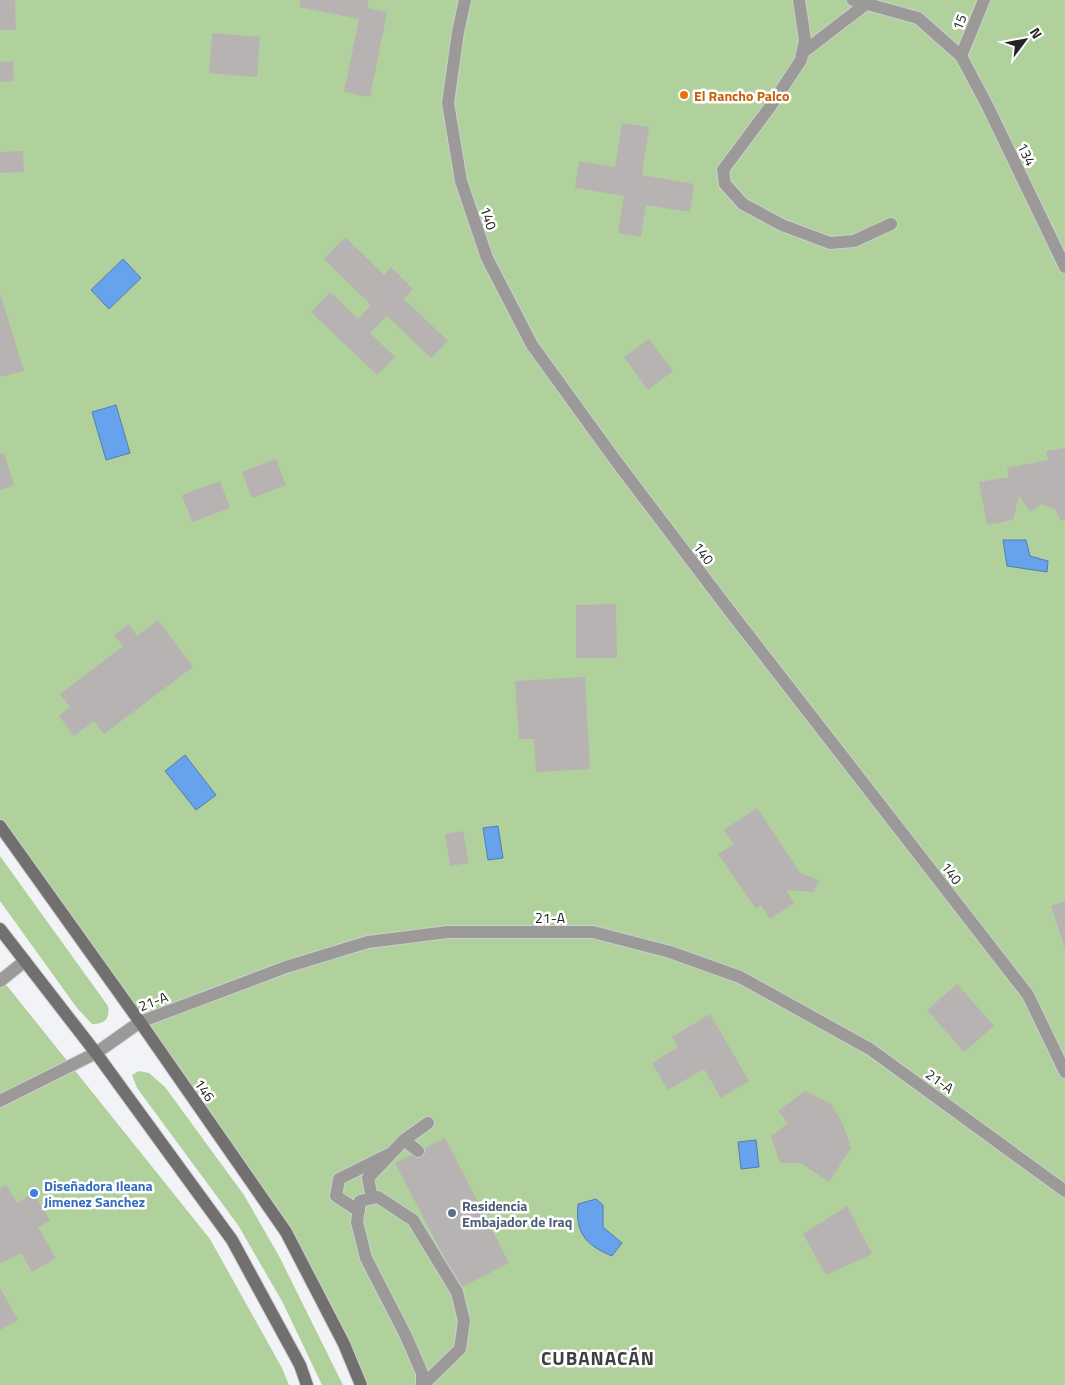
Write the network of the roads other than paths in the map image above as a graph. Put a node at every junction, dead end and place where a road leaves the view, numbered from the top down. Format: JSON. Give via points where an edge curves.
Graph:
{"nodes":[{"id":1,"x":465,"y":0,"type":"edge"},
{"id":2,"x":799,"y":0,"type":"edge"},
{"id":3,"x":984,"y":0,"type":"edge"},
{"id":4,"x":859,"y":2,"type":"edge"},
{"id":5,"x":802,"y":53,"type":"junction"},
{"id":6,"x":961,"y":56,"type":"junction"},
{"id":7,"x":891,"y":224,"type":"dead end"},
{"id":8,"x":1065,"y":266,"type":"edge"},
{"id":9,"x":0,"y":826,"type":"edge"},
{"id":10,"x":0,"y":929,"type":"edge"},
{"id":11,"x":25,"y":961,"type":"junction"},
{"id":12,"x":0,"y":981,"type":"edge"},
{"id":13,"x":140,"y":1022,"type":"junction"},
{"id":14,"x":96,"y":1053,"type":"junction"},
{"id":15,"x":1065,"y":1072,"type":"edge"},
{"id":16,"x":0,"y":1102,"type":"edge"},
{"id":17,"x":428,"y":1123,"type":"dead end"},
{"id":18,"x":404,"y":1140,"type":"junction"},
{"id":19,"x":393,"y":1152,"type":"junction"},
{"id":20,"x":418,"y":1152,"type":"dead end"},
{"id":21,"x":1065,"y":1191,"type":"edge"},
{"id":22,"x":372,"y":1198,"type":"junction"},
{"id":23,"x":359,"y":1211,"type":"junction"},
{"id":24,"x":307,"y":1385,"type":"edge"},
{"id":25,"x":361,"y":1385,"type":"edge"},
{"id":26,"x":422,"y":1385,"type":"edge"}],
"edges":[{"from":1,"to":15,"type":"street","name":"140","via":[[448,103],[461,181],[487,258],[532,345],[728,610],[1028,995]]},
{"from":2,"to":5,"type":"street","via":[[805,40]]},
{"from":3,"to":6,"type":"street","name":"15"},
{"from":4,"to":5,"type":"street"},
{"from":4,"to":6,"type":"street","via":[[918,18]]},
{"from":5,"to":7,"type":"street","via":[[801,60],[770,107],[723,170],[725,184],[743,204],[782,225],[830,243],[854,241]]},
{"from":6,"to":8,"type":"street","name":"134"},
{"from":9,"to":13,"type":"main road","name":"146"},
{"from":10,"to":11,"type":"main road"},
{"from":11,"to":12,"type":"street"},
{"from":11,"to":14,"type":"main road"},
{"from":13,"to":14,"type":"street","name":"21-A"},
{"from":13,"to":21,"type":"street","name":"21-A","via":[[286,967],[368,942],[448,932],[593,932],[670,952],[740,978],[862,1044]]},
{"from":13,"to":25,"type":"main road","name":"146","via":[[286,1232],[344,1344]]},
{"from":14,"to":16,"type":"street","name":"21-A"},
{"from":14,"to":24,"type":"main road","via":[[232,1240],[300,1365]]},
{"from":17,"to":18,"type":"street"},
{"from":18,"to":19,"type":"street"},
{"from":18,"to":20,"type":"street"},
{"from":19,"to":22,"type":"street","via":[[368,1178]]},
{"from":19,"to":23,"type":"street","via":[[339,1179],[336,1196]]},
{"from":22,"to":23,"type":"street","via":[[360,1201]]},
{"from":22,"to":26,"type":"street","via":[[378,1197],[413,1220],[457,1292],[464,1321],[460,1349]]},
{"from":23,"to":26,"type":"street","via":[[357,1222],[366,1258],[406,1336],[422,1373]]}]}
